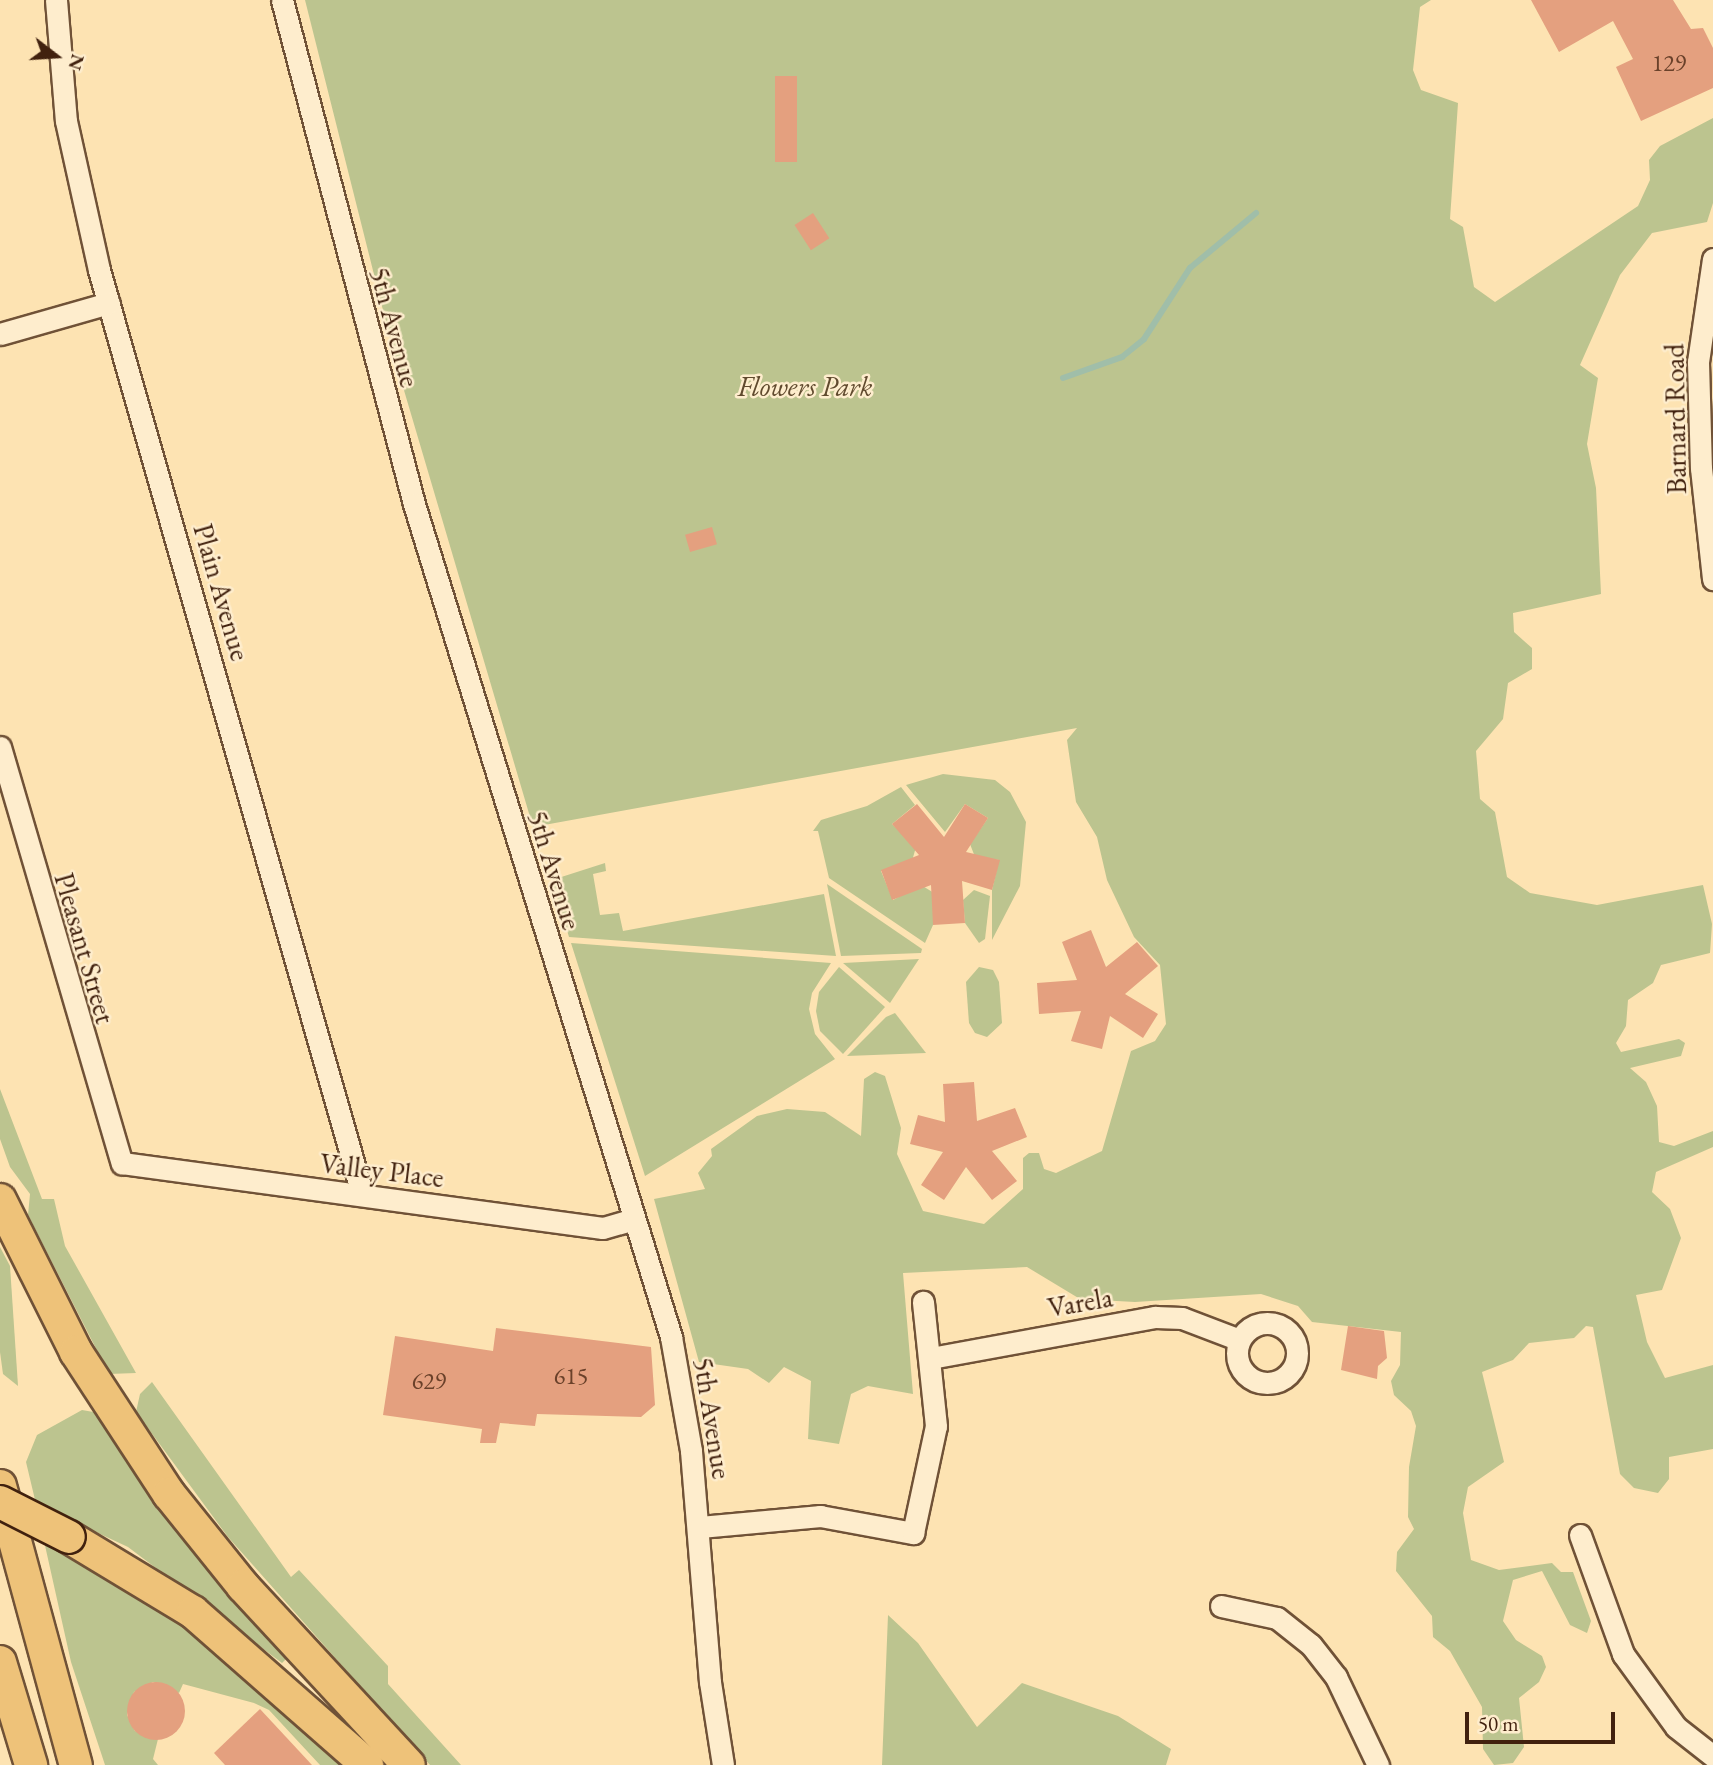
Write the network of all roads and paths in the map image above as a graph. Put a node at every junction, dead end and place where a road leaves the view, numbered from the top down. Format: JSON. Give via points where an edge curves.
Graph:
{"nodes":[{"id":1,"x":56,"y":0,"type":"edge"},
{"id":2,"x":282,"y":0,"type":"edge"},
{"id":3,"x":1713,"y":259,"type":"edge"},
{"id":4,"x":109,"y":303,"type":"junction"},
{"id":5,"x":0,"y":334,"type":"edge"},
{"id":6,"x":1713,"y":579,"type":"edge"},
{"id":7,"x":0,"y":747,"type":"edge"},
{"id":8,"x":122,"y":1163,"type":"joint"},
{"id":9,"x":362,"y":1193,"type":"junction"},
{"id":10,"x":0,"y":1200,"type":"edge"},
{"id":11,"x":634,"y":1219,"type":"junction"},
{"id":12,"x":923,"y":1302,"type":"dead end"},
{"id":13,"x":1237,"y":1339,"type":"dead end"},
{"id":14,"x":931,"y":1358,"type":"junction"},
{"id":15,"x":0,"y":1486,"type":"edge"},
{"id":16,"x":0,"y":1502,"type":"edge"},
{"id":17,"x":700,"y":1527,"type":"junction"},
{"id":18,"x":1580,"y":1535,"type":"dead end"},
{"id":19,"x":1221,"y":1606,"type":"dead end"},
{"id":20,"x":0,"y":1662,"type":"edge"},
{"id":21,"x":1713,"y":1756,"type":"edge"},
{"id":22,"x":31,"y":1765,"type":"edge"},
{"id":23,"x":76,"y":1765,"type":"edge"},
{"id":24,"x":367,"y":1765,"type":"edge"},
{"id":25,"x":409,"y":1765,"type":"edge"},
{"id":26,"x":723,"y":1765,"type":"edge"},
{"id":27,"x":1378,"y":1765,"type":"edge"}],
"edges":[{"from":1,"to":4,"type":"street","name":"Plain Avenue","via":[[66,121]]},
{"from":2,"to":11,"type":"street","name":"5th Avenue","via":[[418,516]]},
{"from":3,"to":6,"type":"street","name":"Barnard Road","via":[[1698,362],[1701,468]]},
{"from":4,"to":5,"type":"street"},
{"from":4,"to":9,"type":"street","name":"Plain Avenue"},
{"from":7,"to":8,"type":"street","name":"Pleasant Street"},
{"from":8,"to":9,"type":"street","name":"Valley Place"},
{"from":9,"to":11,"type":"street","name":"Valley Place","via":[[603,1228]]},
{"from":10,"to":25,"type":"highway","via":[[76,1352],[169,1494],[251,1595]]},
{"from":11,"to":17,"type":"street","name":"5th Avenue","via":[[678,1367]]},
{"from":12,"to":14,"type":"street"},
{"from":13,"to":14,"type":"street","name":"Varela","via":[[1182,1318],[1155,1317]]},
{"from":14,"to":17,"type":"street","via":[[936,1426],[913,1533],[820,1516]]},
{"from":15,"to":23,"type":"highway"},
{"from":16,"to":24,"type":"highway","bridge":true,"via":[[69,1537],[193,1612]]},
{"from":17,"to":26,"type":"street","name":"5th Avenue","via":[[709,1669]]},
{"from":18,"to":21,"type":"street","via":[[1623,1654],[1676,1727]]},
{"from":19,"to":27,"type":"street","via":[[1277,1618],[1311,1646],[1336,1677]]},
{"from":20,"to":22,"type":"highway"}]}
